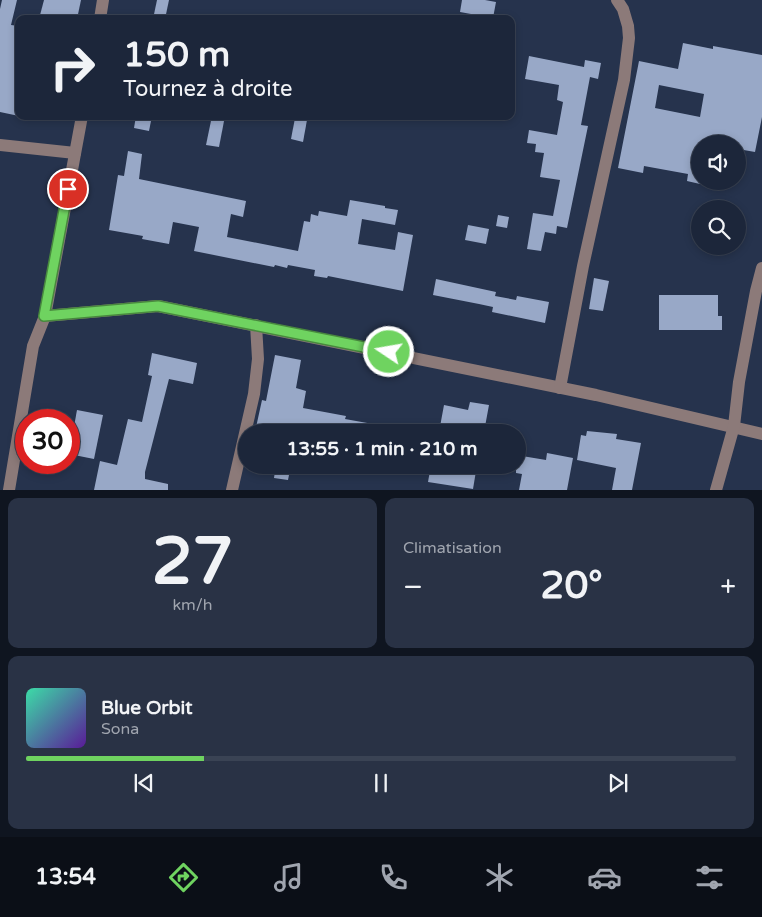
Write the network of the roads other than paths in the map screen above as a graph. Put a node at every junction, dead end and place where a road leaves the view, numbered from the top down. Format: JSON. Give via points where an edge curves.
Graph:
{"nodes":[{"id":1,"x":104,"y":0,"type":"edge"},
{"id":2,"x":617,"y":0,"type":"edge"},
{"id":3,"x":101,"y":15,"type":"edge"},
{"id":4,"x":81,"y":120,"type":"edge"},
{"id":5,"x":0,"y":145,"type":"edge"},
{"id":6,"x":75,"y":153,"type":"junction"},
{"id":7,"x":762,"y":268,"type":"edge"},
{"id":8,"x":44,"y":316,"type":"junction"},
{"id":9,"x":256,"y":325,"type":"junction"},
{"id":10,"x":560,"y":388,"type":"junction"},
{"id":11,"x":734,"y":426,"type":"junction"},
{"id":12,"x":762,"y":434,"type":"edge"},
{"id":13,"x":9,"y":490,"type":"edge"},
{"id":14,"x":232,"y":490,"type":"edge"},
{"id":15,"x":716,"y":490,"type":"edge"}],
"edges":[{"from":1,"to":3,"type":"street"},
{"from":2,"to":10,"type":"street","via":[[628,26],[624,80]]},
{"from":4,"to":6,"type":"street"},
{"from":5,"to":6,"type":"street"},
{"from":6,"to":8,"type":"street"},
{"from":7,"to":11,"type":"street","via":[[739,382]]},
{"from":8,"to":9,"type":"street","via":[[158,306]]},
{"from":8,"to":13,"type":"street","via":[[33,346]]},
{"from":9,"to":10,"type":"street"},
{"from":9,"to":14,"type":"street","via":[[258,359],[254,394]]},
{"from":10,"to":11,"type":"street"},
{"from":11,"to":12,"type":"street"},
{"from":11,"to":15,"type":"street"}]}
